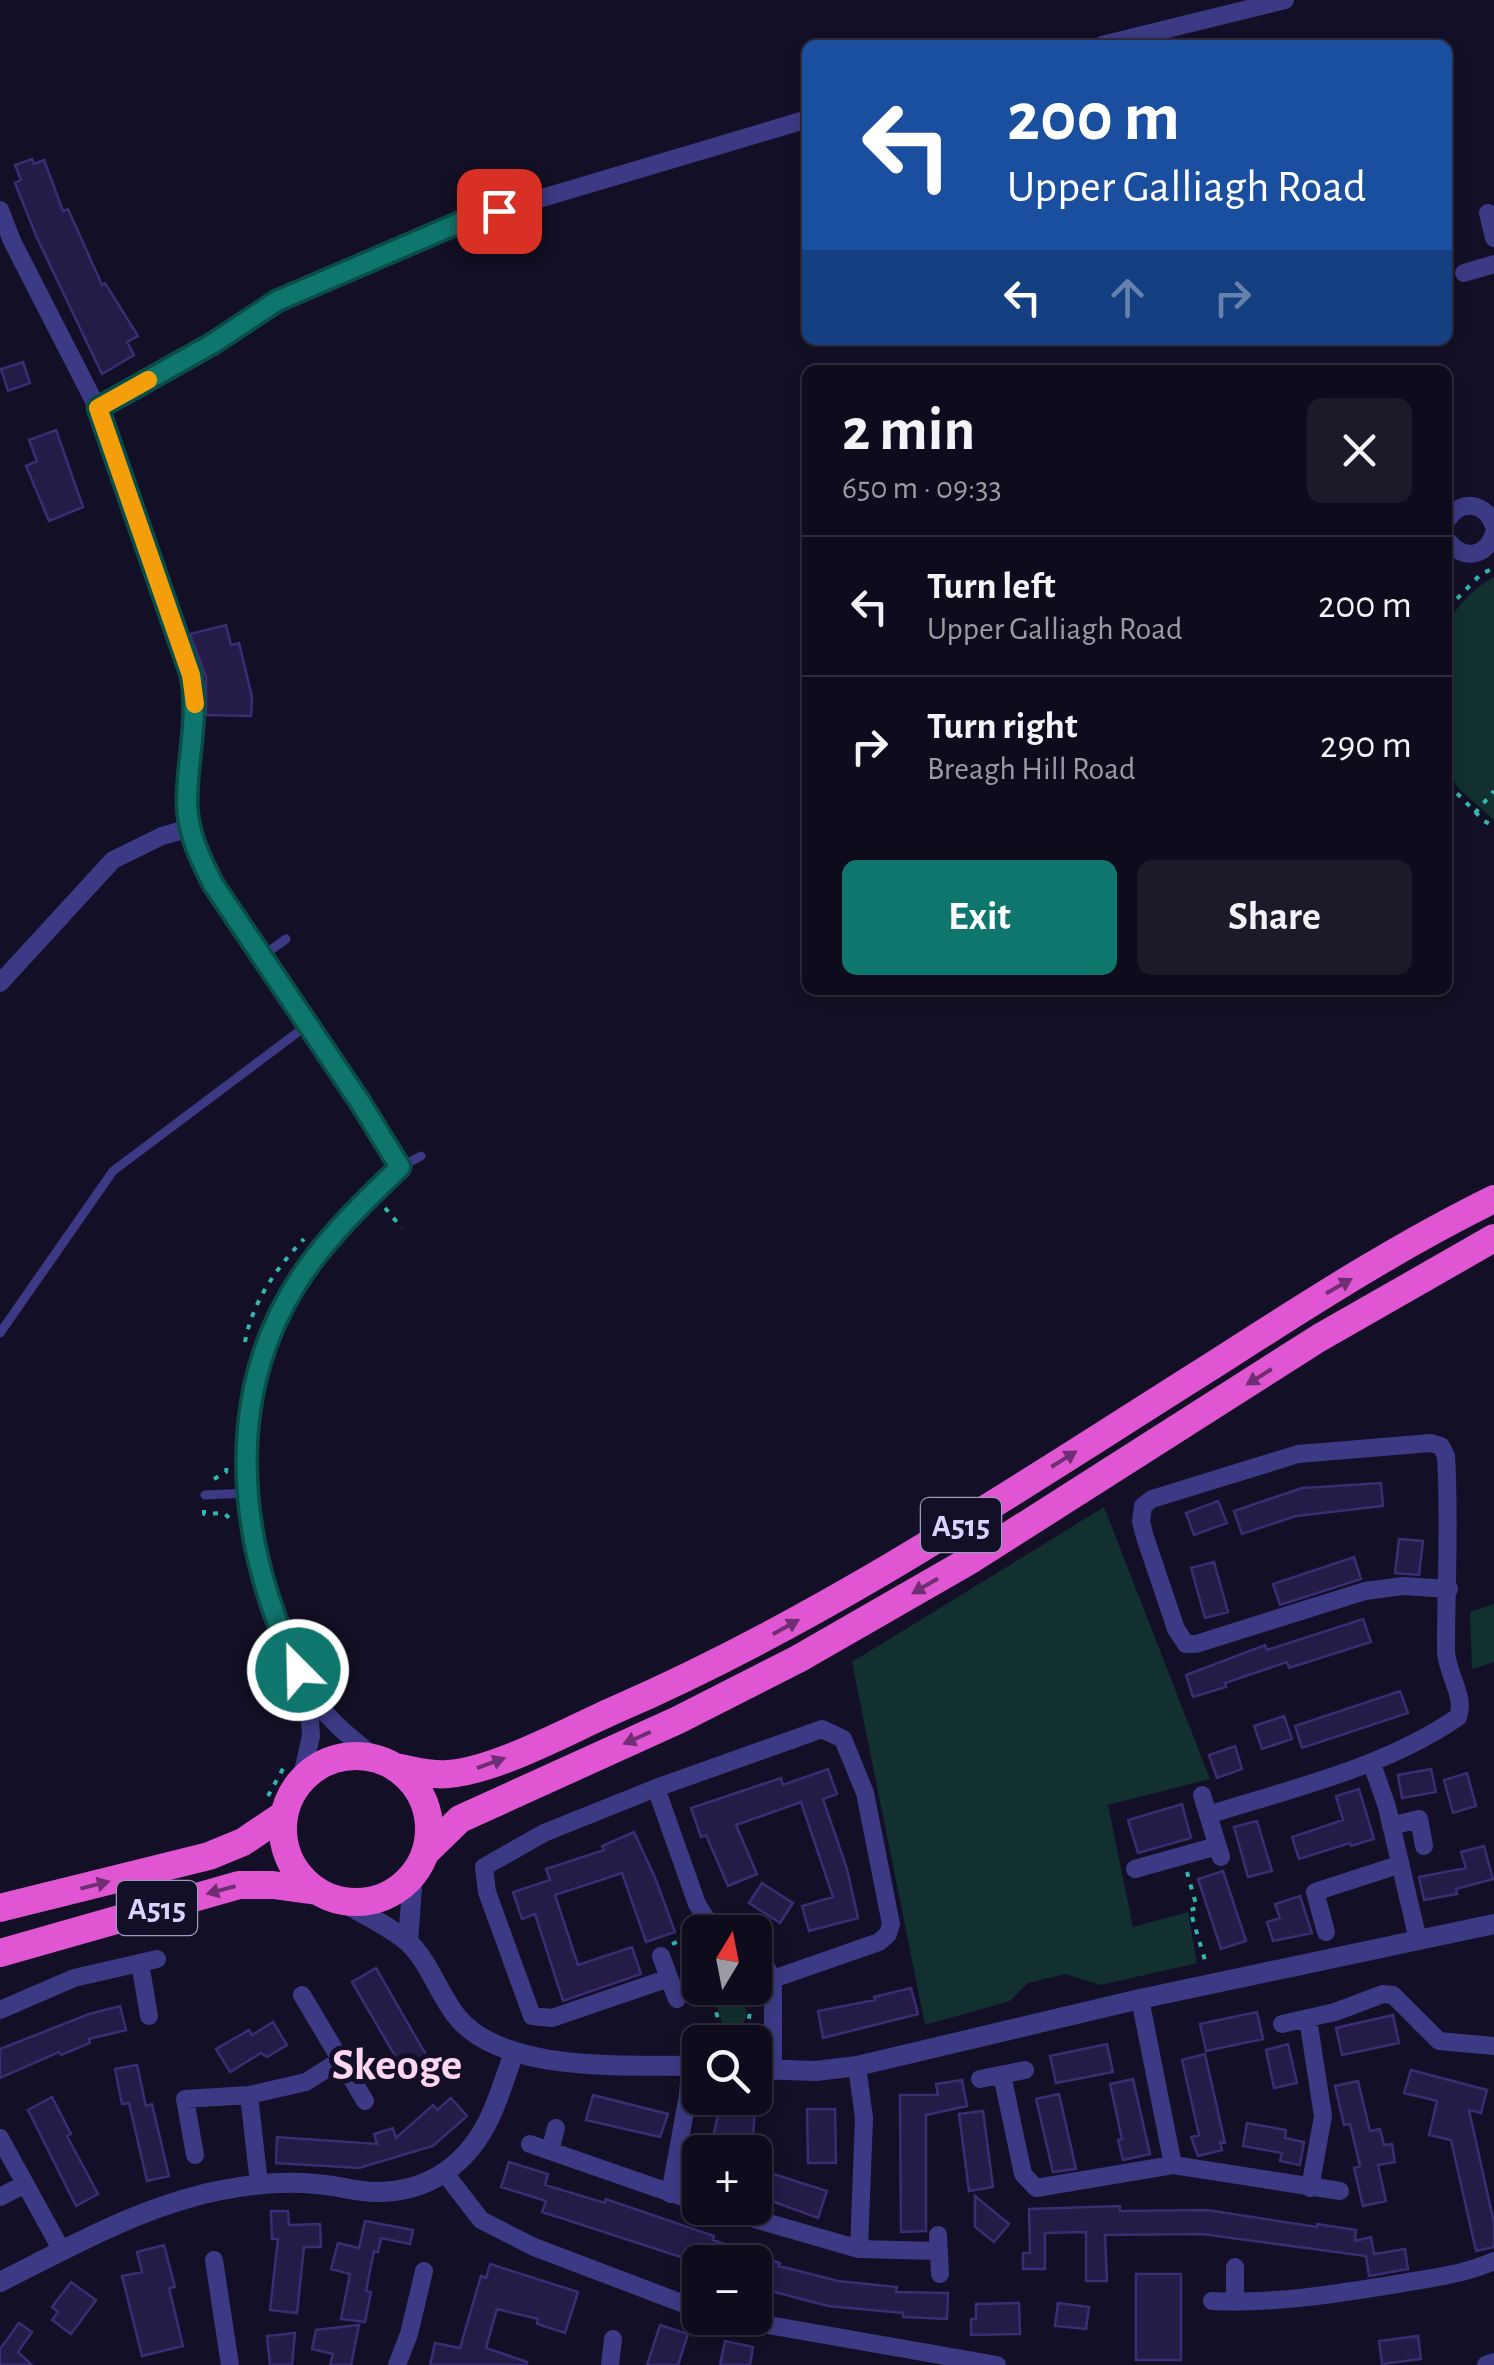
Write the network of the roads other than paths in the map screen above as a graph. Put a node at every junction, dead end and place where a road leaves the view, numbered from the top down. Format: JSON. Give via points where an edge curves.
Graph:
{"nodes":[{"id":1,"x":1284,"y":0,"type":"edge"},
{"id":2,"x":1122,"y":40,"type":"edge"},
{"id":3,"x":802,"y":121,"type":"edge"},
{"id":4,"x":0,"y":210,"type":"edge"},
{"id":5,"x":1488,"y":213,"type":"dead end"},
{"id":6,"x":1494,"y":238,"type":"edge"},
{"id":7,"x":1494,"y":264,"type":"edge"},
{"id":8,"x":1464,"y":273,"type":"dead end"},
{"id":9,"x":98,"y":408,"type":"junction"},
{"id":10,"x":1452,"y":513,"type":"edge"},
{"id":11,"x":1494,"y":525,"type":"edge"},
{"id":12,"x":1452,"y":545,"type":"edge"},
{"id":13,"x":190,"y":828,"type":"junction"},
{"id":14,"x":286,"y":939,"type":"dead end"},
{"id":15,"x":261,"y":957,"type":"junction"},
{"id":16,"x":0,"y":982,"type":"edge"},
{"id":17,"x":308,"y":1024,"type":"junction"},
{"id":18,"x":421,"y":1156,"type":"dead end"},
{"id":19,"x":400,"y":1167,"type":"junction"},
{"id":20,"x":1494,"y":1199,"type":"edge"},
{"id":21,"x":1494,"y":1238,"type":"edge"},
{"id":22,"x":0,"y":1333,"type":"edge"},
{"id":23,"x":246,"y":1492,"type":"junction"},
{"id":24,"x":204,"y":1495,"type":"dead end"},
{"id":25,"x":1449,"y":1589,"type":"junction"},
{"id":26,"x":308,"y":1690,"type":"junction"},
{"id":27,"x":386,"y":1763,"type":"junction"},
{"id":28,"x":1372,"y":1764,"type":"junction"},
{"id":29,"x":293,"y":1771,"type":"junction"},
{"id":30,"x":656,"y":1788,"type":"junction"},
{"id":31,"x":1202,"y":1795,"type":"dead end"},
{"id":32,"x":270,"y":1811,"type":"junction"},
{"id":33,"x":1208,"y":1815,"type":"junction"},
{"id":34,"x":1391,"y":1826,"type":"junction"},
{"id":35,"x":1424,"y":1846,"type":"dead end"},
{"id":36,"x":420,"y":1863,"type":"junction"},
{"id":37,"x":1398,"y":1865,"type":"junction"},
{"id":38,"x":1135,"y":1870,"type":"dead end"},
{"id":39,"x":329,"y":1896,"type":"junction"},
{"id":40,"x":0,"y":1908,"type":"edge"},
{"id":41,"x":704,"y":1915,"type":"edge"},
{"id":42,"x":1494,"y":1924,"type":"edge"},
{"id":43,"x":1326,"y":1932,"type":"dead end"},
{"id":44,"x":1418,"y":1940,"type":"junction"},
{"id":45,"x":408,"y":1942,"type":"junction"},
{"id":46,"x":0,"y":1953,"type":"edge"},
{"id":47,"x":661,"y":1956,"type":"road end"},
{"id":48,"x":669,"y":1978,"type":"junction"},
{"id":49,"x":773,"y":1979,"type":"joint"},
{"id":50,"x":302,"y":1995,"type":"dead end"},
{"id":51,"x":1140,"y":1998,"type":"junction"},
{"id":52,"x":677,"y":1999,"type":"dead end"},
{"id":53,"x":0,"y":2010,"type":"edge"},
{"id":54,"x":149,"y":2016,"type":"dead end"},
{"id":55,"x":1308,"y":2019,"type":"junction"},
{"id":56,"x":1282,"y":2024,"type":"dead end"},
{"id":57,"x":768,"y":2025,"type":"edge"},
{"id":58,"x":1494,"y":2046,"type":"edge"},
{"id":59,"x":514,"y":2053,"type":"junction"},
{"id":60,"x":342,"y":2060,"type":"junction"},
{"id":61,"x":682,"y":2066,"type":"edge"},
{"id":62,"x":857,"y":2066,"type":"junction"},
{"id":63,"x":772,"y":2070,"type":"edge"},
{"id":64,"x":1026,"y":2070,"type":"dead end"},
{"id":65,"x":1002,"y":2075,"type":"junction"},
{"id":66,"x":980,"y":2080,"type":"dead end"},
{"id":67,"x":249,"y":2095,"type":"junction"},
{"id":68,"x":366,"y":2101,"type":"dead end"},
{"id":69,"x":684,"y":2115,"type":"edge"},
{"id":70,"x":556,"y":2128,"type":"dead end"},
{"id":71,"x":0,"y":2138,"type":"edge"},
{"id":72,"x":530,"y":2144,"type":"dead end"},
{"id":73,"x":550,"y":2151,"type":"junction"},
{"id":74,"x":195,"y":2156,"type":"dead end"},
{"id":75,"x":1172,"y":2165,"type":"junction"},
{"id":76,"x":444,"y":2172,"type":"junction"},
{"id":77,"x":25,"y":2184,"type":"junction"},
{"id":78,"x":260,"y":2184,"type":"junction"},
{"id":79,"x":1310,"y":2188,"type":"junction"},
{"id":80,"x":1340,"y":2191,"type":"dead end"},
{"id":81,"x":670,"y":2194,"type":"junction"},
{"id":82,"x":0,"y":2197,"type":"edge"},
{"id":83,"x":682,"y":2198,"type":"edge"},
{"id":84,"x":772,"y":2224,"type":"edge"},
{"id":85,"x":859,"y":2250,"type":"junction"},
{"id":86,"x":62,"y":2251,"type":"junction"},
{"id":87,"x":214,"y":2260,"type":"dead end"},
{"id":88,"x":1494,"y":2261,"type":"edge"},
{"id":89,"x":1236,"y":2267,"type":"dead end"},
{"id":90,"x":424,"y":2271,"type":"dead end"},
{"id":91,"x":940,"y":2274,"type":"dead end"},
{"id":92,"x":0,"y":2282,"type":"edge"},
{"id":93,"x":1212,"y":2301,"type":"dead end"},
{"id":94,"x":1236,"y":2302,"type":"junction"},
{"id":95,"x":682,"y":2303,"type":"edge"},
{"id":96,"x":772,"y":2326,"type":"edge"},
{"id":97,"x":613,"y":2339,"type":"dead end"},
{"id":98,"x":1494,"y":2362,"type":"edge"},
{"id":99,"x":230,"y":2365,"type":"edge"},
{"id":100,"x":397,"y":2365,"type":"edge"},
{"id":101,"x":610,"y":2365,"type":"edge"},
{"id":102,"x":997,"y":2365,"type":"edge"},
{"id":103,"x":1486,"y":2365,"type":"edge"}],
"edges":[{"from":1,"to":2,"type":"street"},
{"from":3,"to":9,"type":"street","via":[[461,222],[277,301]]},
{"from":4,"to":9,"type":"street"},
{"from":5,"to":6,"type":"street"},
{"from":7,"to":8,"type":"street"},
{"from":9,"to":13,"type":"street","via":[[191,675],[196,700]]},
{"from":10,"to":11,"type":"street","via":[[1467,505],[1482,508]]},
{"from":11,"to":12,"type":"street","via":[[1490,544],[1476,554]]},
{"from":13,"to":15,"type":"street","via":[[213,884]]},
{"from":13,"to":16,"type":"street","via":[[113,860]]},
{"from":14,"to":15,"type":"lane"},
{"from":15,"to":17,"type":"street"},
{"from":17,"to":19,"type":"street"},
{"from":17,"to":22,"type":"lane","via":[[112,1171]]},
{"from":18,"to":19,"type":"lane"},
{"from":19,"to":23,"type":"street","via":[[328,1239],[264,1348],[247,1437]]},
{"from":27,"to":20,"type":"highway","number":"A515","one_way":true,"via":[[446,1775],[481,1768],[784,1629],[1305,1306]]},
{"from":21,"to":36,"type":"highway","number":"A515","one_way":true,"via":[[850,1629],[678,1720],[460,1818]]},
{"from":23,"to":24,"type":"lane"},
{"from":23,"to":26,"type":"street","via":[[261,1576]]},
{"from":25,"to":25,"type":"street","via":[[1446,1456],[1431,1443],[1298,1454],[1152,1498],[1144,1506],[1145,1536],[1186,1644],[1366,1591]]},
{"from":25,"to":28,"type":"street","via":[[1446,1655],[1461,1711],[1437,1732]]},
{"from":26,"to":27,"type":"street","via":[[340,1729]]},
{"from":26,"to":29,"type":"street","via":[[311,1736]]},
{"from":27,"to":29,"type":"highway","number":"A515","via":[[356,1755]]},
{"from":27,"to":36,"type":"highway","via":[[413,1783],[425,1804],[429,1828]]},
{"from":28,"to":33,"type":"street"},
{"from":28,"to":34,"type":"street"},
{"from":29,"to":32,"type":"highway","number":"A515","via":[[290,1796]]},
{"from":30,"to":41,"type":"street"},
{"from":30,"to":48,"type":"street","via":[[484,1867],[532,2016],[552,2018]]},
{"from":30,"to":49,"type":"street","via":[[822,1729],[843,1739],[865,1793],[888,1934]]},
{"from":31,"to":33,"type":"street"},
{"from":32,"to":39,"type":"highway","via":[[300,1877]]},
{"from":40,"to":32,"type":"highway","number":"A515","one_way":true,"via":[[210,1856],[243,1842]]},
{"from":33,"to":38,"type":"street","via":[[1219,1852]]},
{"from":34,"to":35,"type":"street","via":[[1419,1819]]},
{"from":34,"to":37,"type":"street"},
{"from":36,"to":39,"type":"highway","number":"A515","via":[[381,1898]]},
{"from":36,"to":45,"type":"street"},
{"from":37,"to":43,"type":"street","via":[[1316,1892]]},
{"from":37,"to":44,"type":"street"},
{"from":39,"to":45,"type":"street"},
{"from":39,"to":46,"type":"highway","number":"A515","one_way":true,"via":[[239,1885]]},
{"from":42,"to":44,"type":"street"},
{"from":44,"to":51,"type":"street"},
{"from":45,"to":59,"type":"street","via":[[460,2020]]},
{"from":47,"to":48,"type":"street"},
{"from":48,"to":52,"type":"street"},
{"from":49,"to":57,"type":"street"},
{"from":50,"to":60,"type":"street"},
{"from":51,"to":62,"type":"street"},
{"from":51,"to":75,"type":"street"},
{"from":53,"to":54,"type":"street","via":[[74,1978],[148,1961]]},
{"from":55,"to":56,"type":"street"},
{"from":55,"to":58,"type":"street","via":[[1393,1995],[1439,2040]]},
{"from":55,"to":79,"type":"street","via":[[1323,2116]]},
{"from":59,"to":61,"type":"street"},
{"from":59,"to":76,"type":"street","via":[[489,2120],[461,2161]]},
{"from":60,"to":67,"type":"street","via":[[306,2082]]},
{"from":60,"to":68,"type":"street"},
{"from":62,"to":63,"type":"street"},
{"from":62,"to":85,"type":"street","via":[[864,2118]]},
{"from":64,"to":65,"type":"street"},
{"from":65,"to":66,"type":"street"},
{"from":65,"to":75,"type":"street","via":[[1023,2174],[1036,2188]]},
{"from":67,"to":74,"type":"street","via":[[185,2099]]},
{"from":67,"to":78,"type":"street"},
{"from":69,"to":81,"type":"street"},
{"from":70,"to":73,"type":"street"},
{"from":71,"to":77,"type":"street"},
{"from":72,"to":73,"type":"street"},
{"from":73,"to":81,"type":"street"},
{"from":75,"to":79,"type":"street"},
{"from":76,"to":78,"type":"street","via":[[417,2188],[375,2192]]},
{"from":76,"to":95,"type":"street","via":[[482,2220]]},
{"from":77,"to":82,"type":"street"},
{"from":77,"to":86,"type":"street"},
{"from":78,"to":86,"type":"street","via":[[167,2203]]},
{"from":79,"to":80,"type":"street"},
{"from":81,"to":83,"type":"street"},
{"from":84,"to":85,"type":"street"},
{"from":85,"to":91,"type":"street","via":[[938,2243]]},
{"from":86,"to":92,"type":"street"},
{"from":87,"to":99,"type":"street"},
{"from":88,"to":94,"type":"street","via":[[1469,2272],[1388,2285]]},
{"from":89,"to":94,"type":"street"},
{"from":90,"to":100,"type":"street"},
{"from":93,"to":94,"type":"street"},
{"from":96,"to":102,"type":"street"},
{"from":97,"to":101,"type":"street"},
{"from":98,"to":103,"type":"street"}]}
